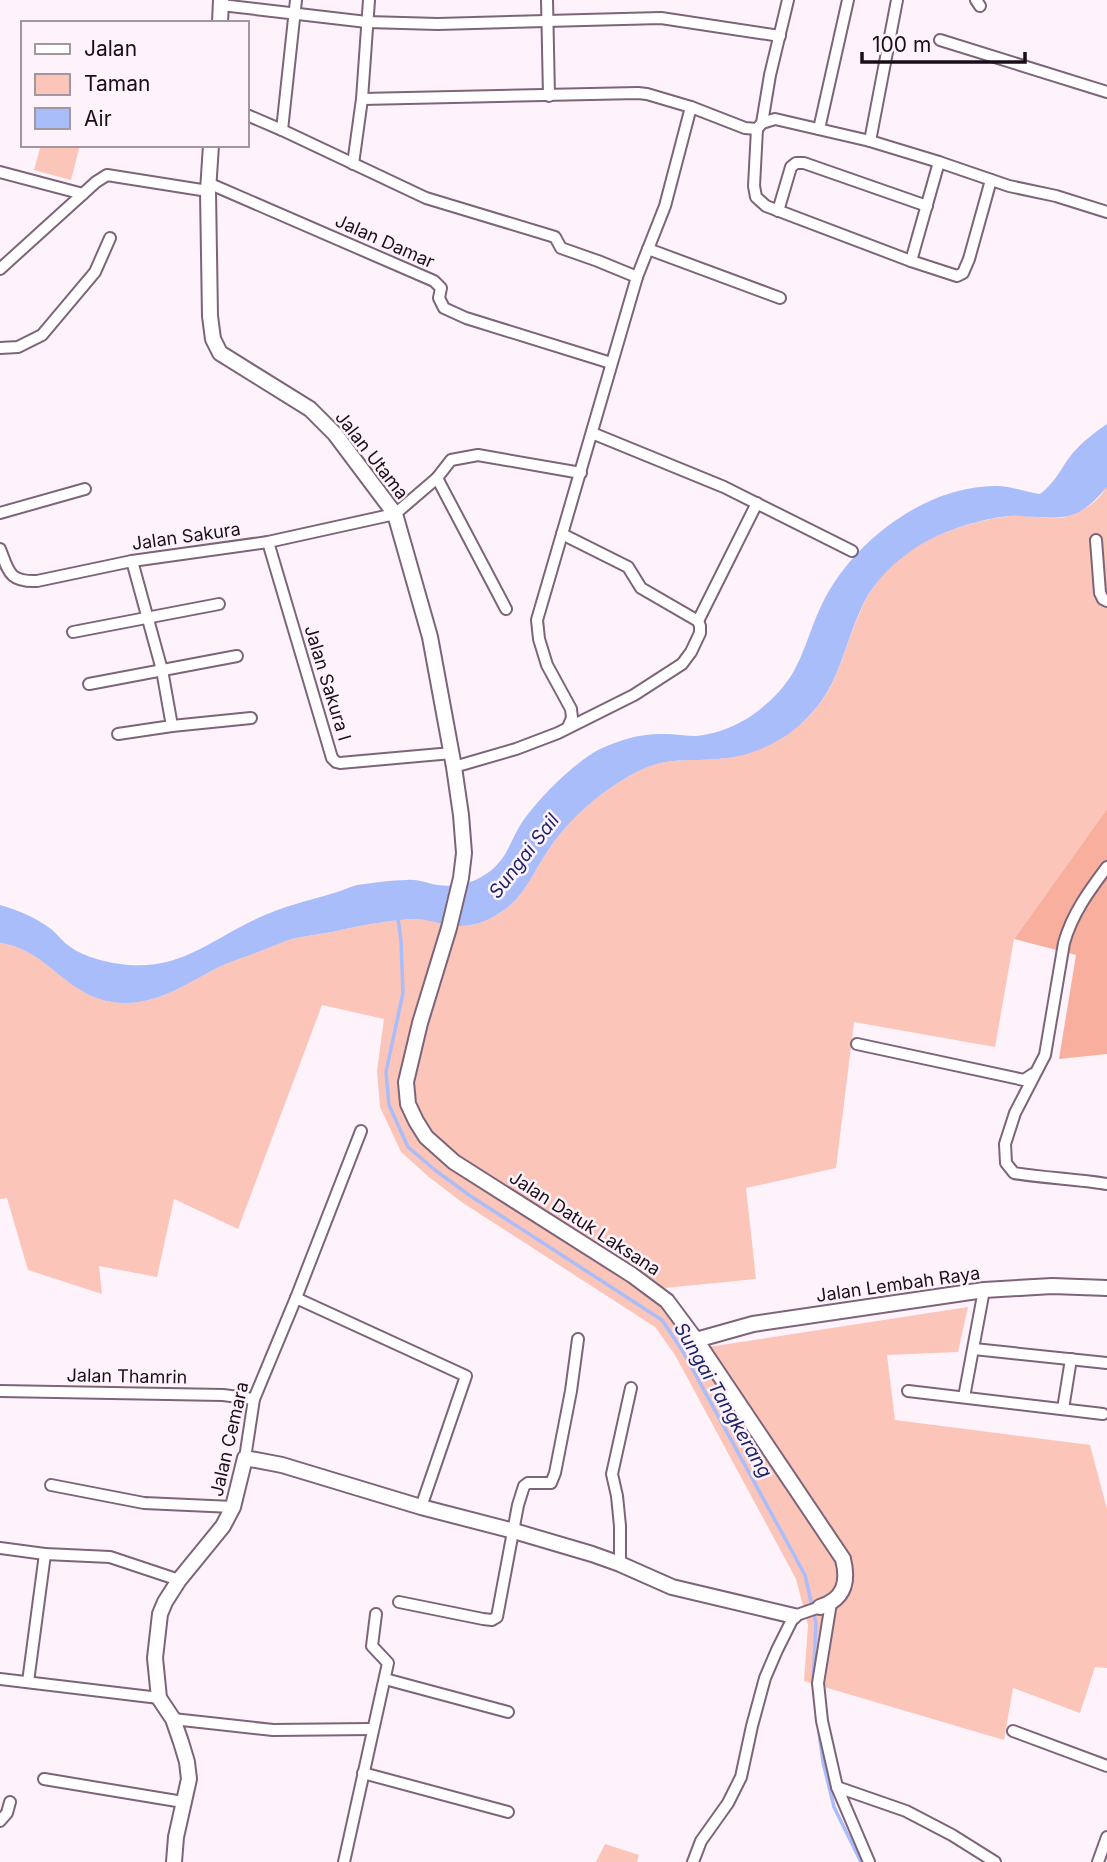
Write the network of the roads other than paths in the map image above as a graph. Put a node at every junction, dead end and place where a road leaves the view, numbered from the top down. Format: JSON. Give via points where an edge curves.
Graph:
{"nodes":[{"id":1,"x":296,"y":0,"type":"edge"},
{"id":2,"x":369,"y":0,"type":"edge"},
{"id":3,"x":547,"y":0,"type":"edge"},
{"id":4,"x":788,"y":0,"type":"edge"},
{"id":5,"x":848,"y":0,"type":"edge"},
{"id":6,"x":897,"y":0,"type":"edge"},
{"id":7,"x":221,"y":2,"type":"edge"},
{"id":8,"x":295,"y":14,"type":"junction"},
{"id":9,"x":547,"y":19,"type":"junction"},
{"id":10,"x":220,"y":21,"type":"edge"},
{"id":11,"x":368,"y":22,"type":"junction"},
{"id":12,"x":780,"y":36,"type":"junction"},
{"id":13,"x":940,"y":40,"type":"dead end"},
{"id":14,"x":1107,"y":92,"type":"edge"},
{"id":15,"x":549,"y":96,"type":"junction"},
{"id":16,"x":362,"y":99,"type":"junction"},
{"id":17,"x":691,"y":107,"type":"junction"},
{"id":18,"x":248,"y":115,"type":"edge"},
{"id":19,"x":760,"y":126,"type":"junction"},
{"id":20,"x":819,"y":129,"type":"junction"},
{"id":21,"x":282,"y":130,"type":"junction"},
{"id":22,"x":870,"y":141,"type":"junction"},
{"id":23,"x":211,"y":147,"type":"edge"},
{"id":24,"x":939,"y":162,"type":"junction"},
{"id":25,"x":353,"y":164,"type":"junction"},
{"id":26,"x":0,"y":172,"type":"edge"},
{"id":27,"x":991,"y":180,"type":"junction"},
{"id":28,"x":208,"y":187,"type":"junction"},
{"id":29,"x":83,"y":194,"type":"junction"},
{"id":30,"x":926,"y":206,"type":"junction"},
{"id":31,"x":778,"y":211,"type":"junction"},
{"id":32,"x":1107,"y":212,"type":"edge"},
{"id":33,"x":110,"y":238,"type":"dead end"},
{"id":34,"x":648,"y":249,"type":"junction"},
{"id":35,"x":911,"y":261,"type":"junction"},
{"id":36,"x":0,"y":269,"type":"edge"},
{"id":37,"x":637,"y":277,"type":"junction"},
{"id":38,"x":780,"y":298,"type":"dead end"},
{"id":39,"x":0,"y":348,"type":"edge"},
{"id":40,"x":611,"y":363,"type":"junction"},
{"id":41,"x":592,"y":433,"type":"junction"},
{"id":42,"x":581,"y":473,"type":"junction"},
{"id":43,"x":437,"y":478,"type":"junction"},
{"id":44,"x":85,"y":489,"type":"dead end"},
{"id":45,"x":757,"y":503,"type":"junction"},
{"id":46,"x":0,"y":513,"type":"edge"},
{"id":47,"x":395,"y":514,"type":"junction"},
{"id":48,"x":562,"y":534,"type":"junction"},
{"id":49,"x":1096,"y":540,"type":"dead end"},
{"id":50,"x":268,"y":542,"type":"junction"},
{"id":51,"x":0,"y":549,"type":"edge"},
{"id":52,"x":852,"y":551,"type":"dead end"},
{"id":53,"x":132,"y":561,"type":"junction"},
{"id":54,"x":1107,"y":601,"type":"edge"},
{"id":55,"x":219,"y":604,"type":"dead end"},
{"id":56,"x":506,"y":609,"type":"dead end"},
{"id":57,"x":147,"y":619,"type":"junction"},
{"id":58,"x":698,"y":621,"type":"junction"},
{"id":59,"x":73,"y":632,"type":"dead end"},
{"id":60,"x":237,"y":656,"type":"dead end"},
{"id":61,"x":162,"y":670,"type":"junction"},
{"id":62,"x":89,"y":684,"type":"dead end"},
{"id":63,"x":251,"y":718,"type":"dead end"},
{"id":64,"x":172,"y":726,"type":"junction"},
{"id":65,"x":568,"y":727,"type":"junction"},
{"id":66,"x":118,"y":734,"type":"dead end"},
{"id":67,"x":453,"y":760,"type":"junction"},
{"id":68,"x":1107,"y":867,"type":"edge"},
{"id":69,"x":461,"y":878,"type":"joint"},
{"id":70,"x":857,"y":1044,"type":"dead end"},
{"id":71,"x":1036,"y":1072,"type":"junction"},
{"id":72,"x":361,"y":1131,"type":"dead end"},
{"id":73,"x":1107,"y":1184,"type":"edge"},
{"id":74,"x":1107,"y":1288,"type":"edge"},
{"id":75,"x":984,"y":1290,"type":"junction"},
{"id":76,"x":296,"y":1298,"type":"junction"},
{"id":77,"x":578,"y":1339,"type":"dead end"},
{"id":78,"x":696,"y":1340,"type":"junction"},
{"id":79,"x":974,"y":1349,"type":"junction"},
{"id":80,"x":1071,"y":1359,"type":"junction"},
{"id":81,"x":1107,"y":1363,"type":"edge"},
{"id":82,"x":631,"y":1388,"type":"dead end"},
{"id":83,"x":0,"y":1391,"type":"edge"},
{"id":84,"x":908,"y":1391,"type":"dead end"},
{"id":85,"x":964,"y":1397,"type":"junction"},
{"id":86,"x":254,"y":1399,"type":"junction"},
{"id":87,"x":1063,"y":1409,"type":"junction"},
{"id":88,"x":1102,"y":1414,"type":"dead end"},
{"id":89,"x":245,"y":1458,"type":"junction"},
{"id":90,"x":51,"y":1485,"type":"dead end"},
{"id":91,"x":233,"y":1507,"type":"junction"},
{"id":92,"x":421,"y":1507,"type":"junction"},
{"id":93,"x":514,"y":1531,"type":"junction"},
{"id":94,"x":0,"y":1548,"type":"edge"},
{"id":95,"x":45,"y":1554,"type":"junction"},
{"id":96,"x":620,"y":1564,"type":"junction"},
{"id":97,"x":179,"y":1580,"type":"junction"},
{"id":98,"x":399,"y":1602,"type":"dead end"},
{"id":99,"x":825,"y":1605,"type":"junction"},
{"id":100,"x":376,"y":1614,"type":"dead end"},
{"id":101,"x":795,"y":1615,"type":"junction"},
{"id":102,"x":0,"y":1678,"type":"edge"},
{"id":103,"x":385,"y":1679,"type":"junction"},
{"id":104,"x":29,"y":1682,"type":"junction"},
{"id":105,"x":159,"y":1698,"type":"junction"},
{"id":106,"x":508,"y":1712,"type":"dead end"},
{"id":107,"x":173,"y":1719,"type":"junction"},
{"id":108,"x":372,"y":1729,"type":"junction"},
{"id":109,"x":1013,"y":1731,"type":"dead end"},
{"id":110,"x":1107,"y":1766,"type":"edge"},
{"id":111,"x":363,"y":1773,"type":"junction"},
{"id":112,"x":44,"y":1779,"type":"dead end"},
{"id":113,"x":837,"y":1787,"type":"junction"},
{"id":114,"x":10,"y":1802,"type":"dead end"},
{"id":115,"x":183,"y":1802,"type":"junction"},
{"id":116,"x":508,"y":1812,"type":"dead end"},
{"id":117,"x":0,"y":1821,"type":"edge"},
{"id":118,"x":1107,"y":1837,"type":"edge"},
{"id":119,"x":176,"y":1862,"type":"edge"},
{"id":120,"x":344,"y":1862,"type":"edge"},
{"id":121,"x":693,"y":1862,"type":"edge"},
{"id":122,"x":869,"y":1862,"type":"edge"},
{"id":123,"x":995,"y":1862,"type":"edge"},
{"id":124,"x":1098,"y":1862,"type":"edge"}],
"edges":[{"from":1,"to":8,"type":"street"},
{"from":2,"to":11,"type":"street"},
{"from":3,"to":9,"type":"street"},
{"from":4,"to":12,"type":"street"},
{"from":5,"to":20,"type":"street"},
{"from":6,"to":22,"type":"street"},
{"from":7,"to":8,"type":"street"},
{"from":7,"to":10,"type":"street"},
{"from":8,"to":11,"type":"street"},
{"from":8,"to":21,"type":"street"},
{"from":9,"to":11,"type":"street"},
{"from":9,"to":12,"type":"street","via":[[661,18]]},
{"from":9,"to":15,"type":"street"},
{"from":11,"to":16,"type":"street"},
{"from":12,"to":19,"type":"street"},
{"from":13,"to":14,"type":"street"},
{"from":15,"to":16,"type":"street"},
{"from":15,"to":17,"type":"street","via":[[638,93]]},
{"from":16,"to":25,"type":"street"},
{"from":17,"to":19,"type":"street","via":[[745,128]]},
{"from":17,"to":34,"type":"street","via":[[666,206]]},
{"from":18,"to":21,"type":"street"},
{"from":19,"to":20,"type":"street","via":[[775,119]]},
{"from":19,"to":31,"type":"street","via":[[756,197]]},
{"from":20,"to":22,"type":"street"},
{"from":21,"to":25,"type":"street"},
{"from":22,"to":24,"type":"street"},
{"from":23,"to":28,"type":"street","name":"Jalan Utama"},
{"from":24,"to":27,"type":"street"},
{"from":24,"to":30,"type":"street"},
{"from":25,"to":37,"type":"street","via":[[426,198],[555,237],[561,248]]},
{"from":26,"to":29,"type":"street"},
{"from":27,"to":32,"type":"street"},
{"from":27,"to":35,"type":"street","via":[[963,274]]},
{"from":28,"to":29,"type":"street","via":[[112,175]]},
{"from":28,"to":40,"type":"street","name":"Jalan Damar","via":[[433,281],[441,288],[443,309]]},
{"from":28,"to":47,"type":"street","name":"Jalan Utama","via":[[210,316],[220,353],[310,409],[335,434]]},
{"from":29,"to":36,"type":"street"},
{"from":30,"to":31,"type":"street","via":[[796,163]]},
{"from":30,"to":35,"type":"street"},
{"from":31,"to":35,"type":"street"},
{"from":33,"to":39,"type":"street","via":[[95,272],[42,335],[18,347]]},
{"from":34,"to":37,"type":"street"},
{"from":34,"to":38,"type":"street"},
{"from":37,"to":40,"type":"street"},
{"from":40,"to":41,"type":"street"},
{"from":41,"to":42,"type":"street"},
{"from":41,"to":45,"type":"street"},
{"from":42,"to":43,"type":"street","via":[[478,455],[451,460]]},
{"from":42,"to":48,"type":"street"},
{"from":43,"to":47,"type":"street"},
{"from":43,"to":56,"type":"street"},
{"from":44,"to":46,"type":"street"},
{"from":45,"to":52,"type":"street"},
{"from":45,"to":58,"type":"street","name":"Jalan Sakura I"},
{"from":47,"to":50,"type":"street","name":"Jalan Sakura"},
{"from":47,"to":67,"type":"street","name":"Jalan Utama","via":[[430,637]]},
{"from":48,"to":58,"type":"street","via":[[628,567],[641,588]]},
{"from":48,"to":65,"type":"street","via":[[537,620],[547,665],[571,709]]},
{"from":49,"to":54,"type":"street","via":[[1100,593]]},
{"from":50,"to":53,"type":"street","name":"Jalan Sakura"},
{"from":50,"to":67,"type":"street","name":"Jalan Sakura I","via":[[332,758],[340,763]]},
{"from":51,"to":53,"type":"street","name":"Jalan Sakura","via":[[9,573],[23,581]]},
{"from":53,"to":57,"type":"street"},
{"from":55,"to":57,"type":"street"},
{"from":57,"to":59,"type":"street"},
{"from":57,"to":61,"type":"street"},
{"from":58,"to":65,"type":"street","name":"Jalan Sakura I","via":[[700,633],[682,664],[634,695]]},
{"from":60,"to":61,"type":"street"},
{"from":61,"to":62,"type":"street"},
{"from":61,"to":64,"type":"street"},
{"from":63,"to":64,"type":"street"},
{"from":64,"to":66,"type":"street"},
{"from":65,"to":67,"type":"street","name":"Jalan Sakura I","via":[[516,749]]},
{"from":67,"to":69,"type":"street","name":"Jalan Utama","via":[[464,853]]},
{"from":68,"to":71,"type":"street","via":[[1069,926],[1048,1042]]},
{"from":69,"to":78,"type":"street","name":"Jalan Datuk Laksana","via":[[405,1082],[416,1121],[426,1137],[454,1162],[667,1301]]},
{"from":70,"to":71,"type":"street","via":[[1024,1080]]},
{"from":71,"to":73,"type":"street","via":[[1012,1122],[1005,1144],[1006,1163],[1014,1173]]},
{"from":72,"to":76,"type":"street","name":"Jalan Cemara"},
{"from":74,"to":75,"type":"street","name":"Jalan Lembah Raya"},
{"from":75,"to":78,"type":"street","name":"Jalan Lembah Raya","via":[[753,1324]]},
{"from":75,"to":79,"type":"street"},
{"from":76,"to":86,"type":"street","name":"Jalan Cemara"},
{"from":76,"to":92,"type":"street","via":[[466,1376]]},
{"from":77,"to":93,"type":"street","via":[[555,1473],[551,1483],[524,1486]]},
{"from":78,"to":99,"type":"street","name":"Jalan Datuk Laksana","via":[[843,1559],[846,1571],[839,1598]]},
{"from":79,"to":80,"type":"street"},
{"from":79,"to":85,"type":"street"},
{"from":80,"to":81,"type":"street"},
{"from":80,"to":87,"type":"street"},
{"from":82,"to":96,"type":"street","via":[[612,1474]]},
{"from":83,"to":86,"type":"street","name":"Jalan Thamrin"},
{"from":84,"to":85,"type":"street"},
{"from":85,"to":87,"type":"street"},
{"from":86,"to":89,"type":"street","name":"Jalan Cemara"},
{"from":87,"to":88,"type":"street"},
{"from":89,"to":91,"type":"street","name":"Jalan Cemara"},
{"from":89,"to":92,"type":"street"},
{"from":90,"to":91,"type":"street","via":[[144,1503]]},
{"from":91,"to":97,"type":"street","name":"Jalan Cemara"},
{"from":92,"to":93,"type":"street"},
{"from":93,"to":96,"type":"street"},
{"from":93,"to":98,"type":"street","via":[[497,1617],[492,1620]]},
{"from":94,"to":95,"type":"street"},
{"from":95,"to":97,"type":"street","via":[[110,1558]]},
{"from":95,"to":104,"type":"street"},
{"from":96,"to":101,"type":"street","via":[[672,1587]]},
{"from":97,"to":105,"type":"street","name":"Jalan Cemara","via":[[159,1621],[155,1658]]},
{"from":99,"to":101,"type":"street"},
{"from":99,"to":113,"type":"street","via":[[818,1683]]},
{"from":100,"to":103,"type":"street","via":[[372,1646],[388,1663]]},
{"from":101,"to":121,"type":"street","via":[[765,1678],[741,1777]]},
{"from":102,"to":104,"type":"street"},
{"from":103,"to":106,"type":"street"},
{"from":103,"to":108,"type":"street"},
{"from":104,"to":105,"type":"street"},
{"from":105,"to":107,"type":"street","name":"Jalan Cemara"},
{"from":107,"to":108,"type":"street","via":[[273,1730]]},
{"from":107,"to":115,"type":"street","name":"Jalan Cemara","via":[[187,1762],[189,1779]]},
{"from":108,"to":111,"type":"street"},
{"from":109,"to":110,"type":"street"},
{"from":111,"to":116,"type":"street"},
{"from":111,"to":120,"type":"street"},
{"from":112,"to":115,"type":"street"},
{"from":113,"to":122,"type":"street"},
{"from":113,"to":123,"type":"street","via":[[906,1811]]},
{"from":114,"to":117,"type":"street"},
{"from":115,"to":119,"type":"street","name":"Jalan Cemara"},
{"from":118,"to":124,"type":"street"}]}
